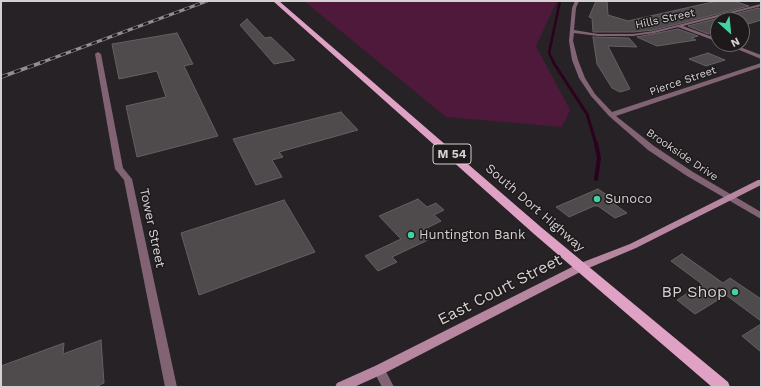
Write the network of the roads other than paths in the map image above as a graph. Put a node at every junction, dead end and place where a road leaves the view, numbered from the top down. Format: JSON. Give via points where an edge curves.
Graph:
{"nodes":[{"id":1,"x":276,"y":1,"type":"edge"},
{"id":2,"x":577,"y":1,"type":"edge"},
{"id":3,"x":761,"y":5,"type":"edge"},
{"id":4,"x":679,"y":26,"type":"junction"},
{"id":5,"x":571,"y":31,"type":"junction"},
{"id":6,"x":710,"y":38,"type":"edge"},
{"id":7,"x":750,"y":52,"type":"edge"},
{"id":8,"x":98,"y":54,"type":"dead end"},
{"id":9,"x":761,"y":56,"type":"edge"},
{"id":10,"x":761,"y":65,"type":"edge"},
{"id":11,"x":610,"y":115,"type":"junction"},
{"id":12,"x":761,"y":182,"type":"edge"},
{"id":13,"x":730,"y":198,"type":"junction"},
{"id":14,"x":761,"y":216,"type":"edge"},
{"id":15,"x":581,"y":268,"type":"junction"},
{"id":16,"x":379,"y":370,"type":"junction"},
{"id":17,"x":171,"y":387,"type":"edge"},
{"id":18,"x":341,"y":387,"type":"edge"},
{"id":19,"x":388,"y":387,"type":"edge"},
{"id":20,"x":723,"y":387,"type":"edge"}],
"edges":[{"from":1,"to":15,"type":"main road","name":"South Dort Highway","number":"M 54"},
{"from":2,"to":5,"type":"street","name":"Brookside Drive"},
{"from":3,"to":4,"type":"street","name":"Hills Street"},
{"from":4,"to":5,"type":"street","name":"Hills Street","via":[[633,35],[598,35]]},
{"from":4,"to":6,"type":"street"},
{"from":5,"to":11,"type":"street","name":"Brookside Drive","via":[[575,60],[582,78]]},
{"from":7,"to":9,"type":"street"},
{"from":8,"to":17,"type":"street","name":"Tower Street","via":[[119,169],[128,179]]},
{"from":10,"to":11,"type":"street","name":"Pierce Street"},
{"from":11,"to":13,"type":"street","name":"Brookside Drive","via":[[651,148]]},
{"from":12,"to":13,"type":"main road","name":"East Court Street"},
{"from":13,"to":14,"type":"street","name":"Brookside Drive"},
{"from":13,"to":15,"type":"main road","name":"East Court Street"},
{"from":15,"to":16,"type":"main road","name":"East Court Street"},
{"from":15,"to":20,"type":"main road","name":"South Dort Highway","number":"M 54"},
{"from":16,"to":18,"type":"main road","name":"East Court Street"},
{"from":16,"to":19,"type":"street"}]}
